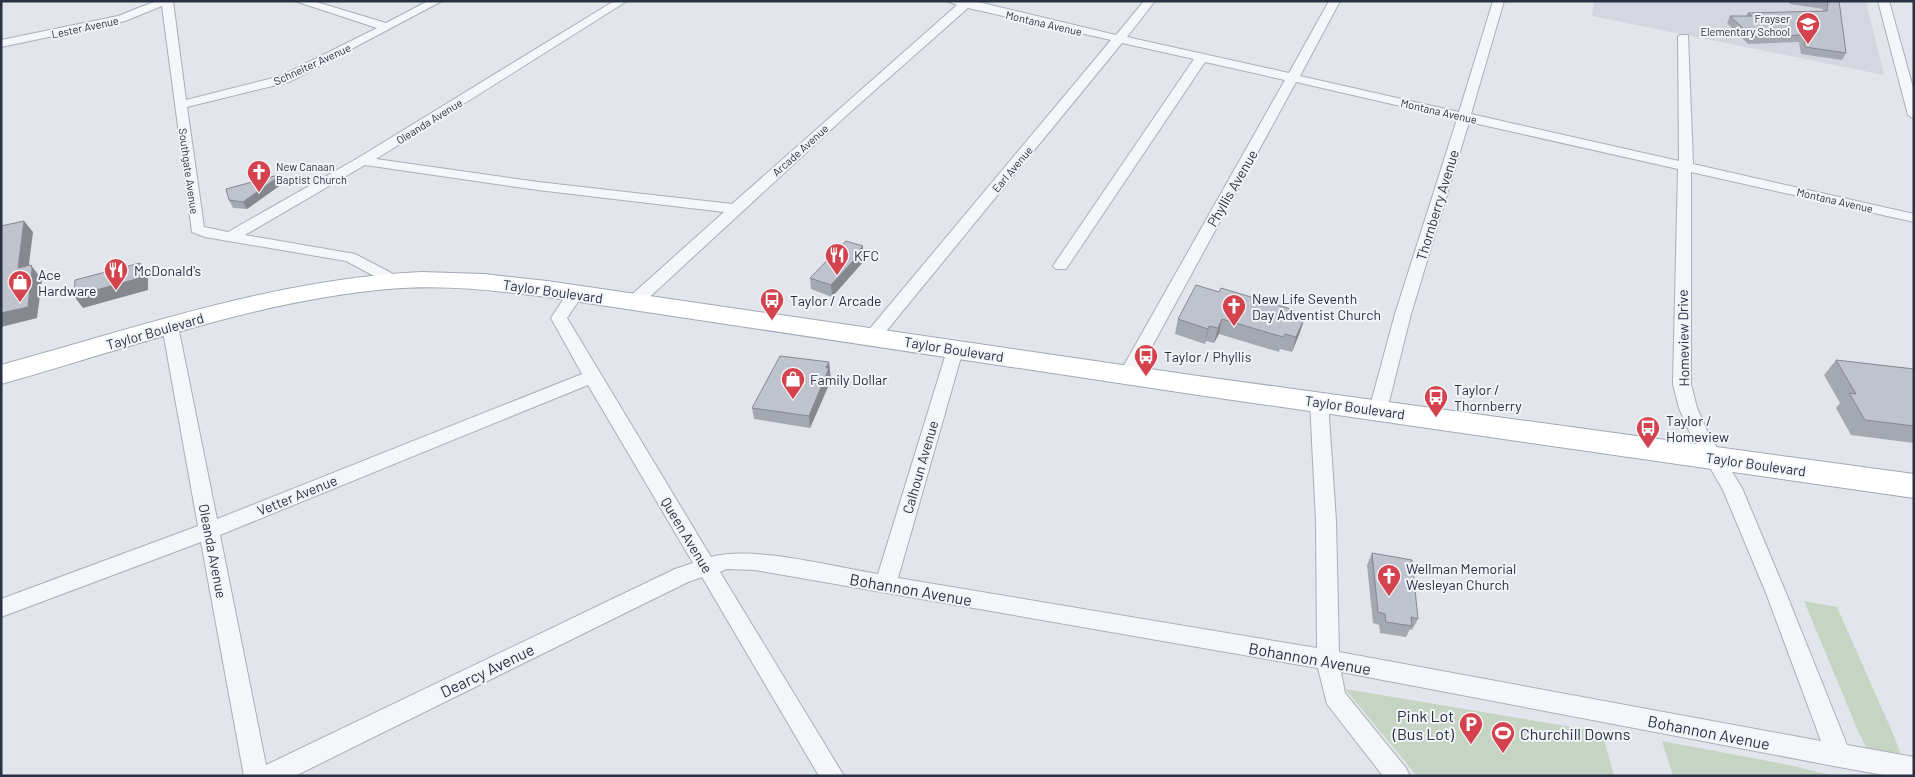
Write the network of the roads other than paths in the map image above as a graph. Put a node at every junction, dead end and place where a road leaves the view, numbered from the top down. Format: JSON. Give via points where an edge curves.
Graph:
{"nodes":[{"id":1,"x":166,"y":1,"type":"edge"},
{"id":2,"x":300,"y":1,"type":"edge"},
{"id":3,"x":436,"y":1,"type":"edge"},
{"id":4,"x":622,"y":1,"type":"edge"},
{"id":5,"x":1150,"y":1,"type":"edge"},
{"id":6,"x":1335,"y":1,"type":"edge"},
{"id":7,"x":1499,"y":1,"type":"edge"},
{"id":8,"x":1883,"y":1,"type":"edge"},
{"id":9,"x":962,"y":2,"type":"edge"},
{"id":10,"x":388,"y":27,"type":"junction"},
{"id":11,"x":1684,"y":37,"type":"dead end"},
{"id":12,"x":1118,"y":40,"type":"junction"},
{"id":13,"x":1,"y":44,"type":"edge"},
{"id":14,"x":1201,"y":58,"type":"junction"},
{"id":15,"x":1292,"y":78,"type":"junction"},
{"id":16,"x":180,"y":105,"type":"junction"},
{"id":17,"x":1914,"y":115,"type":"edge"},
{"id":18,"x":1464,"y":117,"type":"junction"},
{"id":19,"x":363,"y":161,"type":"junction"},
{"id":20,"x":1686,"y":166,"type":"junction"},
{"id":21,"x":735,"y":209,"type":"junction"},
{"id":22,"x":1914,"y":218,"type":"edge"},
{"id":23,"x":232,"y":236,"type":"junction"},
{"id":24,"x":1061,"y":266,"type":"dead end"},
{"id":25,"x":391,"y":280,"type":"junction"},
{"id":26,"x":576,"y":294,"type":"junction"},
{"id":27,"x":634,"y":302,"type":"junction"},
{"id":28,"x":170,"y":326,"type":"junction"},
{"id":29,"x":873,"y":336,"type":"junction"},
{"id":30,"x":955,"y":350,"type":"junction"},
{"id":31,"x":1128,"y":374,"type":"junction"},
{"id":32,"x":1,"y":375,"type":"edge"},
{"id":33,"x":592,"y":377,"type":"junction"},
{"id":34,"x":1319,"y":402,"type":"junction"},
{"id":35,"x":1378,"y":410,"type":"junction"},
{"id":36,"x":1715,"y":458,"type":"junction"},
{"id":37,"x":1914,"y":486,"type":"edge"},
{"id":38,"x":210,"y":530,"type":"junction"},
{"id":39,"x":706,"y":567,"type":"junction"},
{"id":40,"x":885,"y":585,"type":"junction"},
{"id":41,"x":1,"y":608,"type":"edge"},
{"id":42,"x":1328,"y":660,"type":"junction"},
{"id":43,"x":1840,"y":756,"type":"junction"},
{"id":44,"x":1914,"y":769,"type":"edge"},
{"id":45,"x":256,"y":776,"type":"edge"},
{"id":46,"x":269,"y":776,"type":"edge"},
{"id":47,"x":832,"y":776,"type":"edge"},
{"id":48,"x":1398,"y":776,"type":"edge"}],
"edges":[{"from":1,"to":13,"type":"street","name":"Lester Avenue","via":[[121,19]]},
{"from":1,"to":16,"type":"street","name":"Southgate Avenue"},
{"from":2,"to":10,"type":"street"},
{"from":3,"to":10,"type":"street","name":"Schneiter Avenue"},
{"from":4,"to":19,"type":"street","name":"Oleanda Avenue"},
{"from":5,"to":12,"type":"street","name":"Earl Avenue"},
{"from":6,"to":15,"type":"street","name":"Phyllis Avenue"},
{"from":7,"to":18,"type":"street","name":"Thornberry Avenue"},
{"from":8,"to":17,"type":"street"},
{"from":9,"to":12,"type":"street","name":"Montana Avenue"},
{"from":9,"to":21,"type":"street","name":"Arcade Avenue"},
{"from":10,"to":16,"type":"street","name":"Schneiter Avenue","via":[[285,80]]},
{"from":11,"to":20,"type":"street","name":"Homeview Drive"},
{"from":12,"to":14,"type":"street","name":"Montana Avenue"},
{"from":12,"to":29,"type":"street","name":"Earl Avenue"},
{"from":14,"to":15,"type":"street","name":"Montana Avenue"},
{"from":14,"to":24,"type":"street"},
{"from":15,"to":18,"type":"street","name":"Montana Avenue"},
{"from":15,"to":31,"type":"street","name":"Phyllis Avenue"},
{"from":16,"to":23,"type":"street","name":"Southgate Avenue","via":[[197,229]]},
{"from":18,"to":20,"type":"street","name":"Montana Avenue"},
{"from":18,"to":35,"type":"street","name":"Thornberry Avenue","via":[[1403,314]]},
{"from":19,"to":21,"type":"street"},
{"from":19,"to":23,"type":"street","name":"Oleanda Avenue"},
{"from":20,"to":22,"type":"street","name":"Montana Avenue"},
{"from":20,"to":36,"type":"street","name":"Homeview Drive","via":[[1682,384],[1696,426]]},
{"from":21,"to":27,"type":"street","name":"Arcade Avenue"},
{"from":23,"to":25,"type":"street","name":"Southgate Avenue","via":[[350,257]]},
{"from":25,"to":26,"type":"main road","name":"Taylor Boulevard","via":[[463,280]]},
{"from":25,"to":28,"type":"main road","name":"Taylor Boulevard","via":[[286,296]]},
{"from":26,"to":27,"type":"main road","name":"Taylor Boulevard"},
{"from":26,"to":33,"type":"street","name":"Queen Avenue","via":[[559,318]]},
{"from":27,"to":29,"type":"main road","name":"Taylor Boulevard"},
{"from":28,"to":32,"type":"main road","name":"Taylor Boulevard"},
{"from":28,"to":38,"type":"street","name":"Oleanda Avenue"},
{"from":29,"to":30,"type":"main road","name":"Taylor Boulevard"},
{"from":30,"to":31,"type":"main road","name":"Taylor Boulevard"},
{"from":30,"to":40,"type":"street","name":"Calhoun Avenue"},
{"from":31,"to":34,"type":"main road","name":"Taylor Boulevard"},
{"from":33,"to":38,"type":"street","name":"Vetter Avenue"},
{"from":33,"to":39,"type":"street","name":"Queen Avenue"},
{"from":34,"to":35,"type":"main road","name":"Taylor Boulevard"},
{"from":34,"to":42,"type":"street","via":[[1326,521]]},
{"from":35,"to":36,"type":"main road","name":"Taylor Boulevard"},
{"from":36,"to":37,"type":"main road","name":"Taylor Boulevard"},
{"from":36,"to":43,"type":"street","name":"Homeview Drive","via":[[1732,488]]},
{"from":38,"to":41,"type":"street","name":"Vetter Avenue"},
{"from":38,"to":45,"type":"street","name":"Oleanda Avenue"},
{"from":39,"to":40,"type":"street","name":"Bohannon Avenue","via":[[728,560],[755,562]]},
{"from":39,"to":46,"type":"street","name":"Dearcy Avenue","via":[[682,575]]},
{"from":39,"to":47,"type":"street","name":"Queen Avenue"},
{"from":40,"to":42,"type":"street","name":"Bohannon Avenue"},
{"from":42,"to":43,"type":"street","name":"Bohannon Avenue"},
{"from":42,"to":48,"type":"street","via":[[1335,697]]},
{"from":43,"to":44,"type":"street","name":"Bohannon Avenue"}]}
